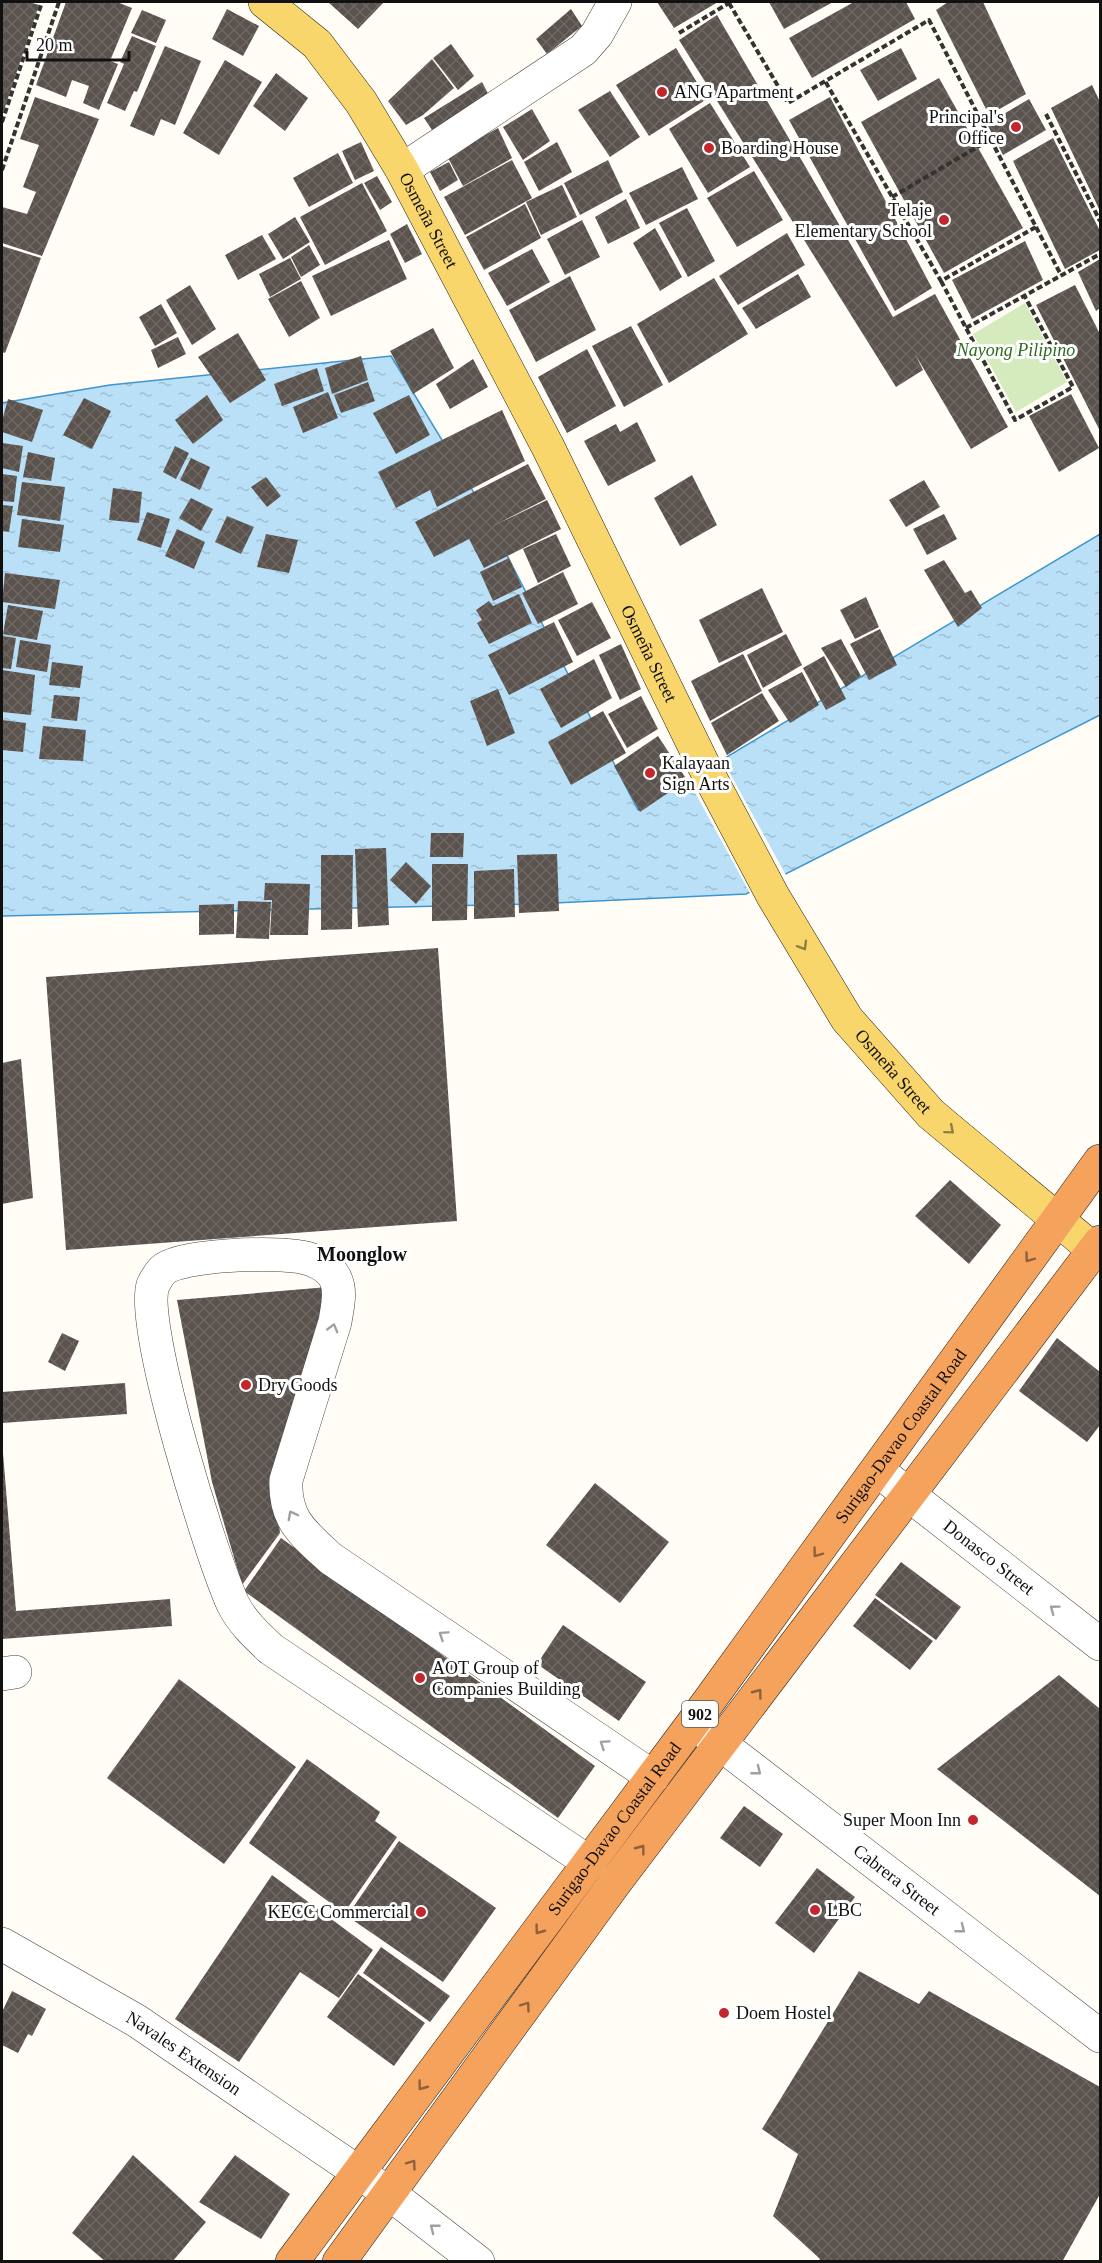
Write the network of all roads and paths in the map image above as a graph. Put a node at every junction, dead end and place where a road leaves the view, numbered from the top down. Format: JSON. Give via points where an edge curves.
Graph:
{"nodes":[{"id":1,"x":42,"y":2,"type":"edge"},
{"id":2,"x":59,"y":2,"type":"edge"},
{"id":3,"x":265,"y":2,"type":"edge"},
{"id":4,"x":615,"y":2,"type":"edge"},
{"id":5,"x":730,"y":2,"type":"edge"},
{"id":6,"x":679,"y":33,"type":"dead end"},
{"id":7,"x":825,"y":81,"type":"junction"},
{"id":8,"x":1046,"y":114,"type":"dead end"},
{"id":9,"x":2,"y":122,"type":"edge"},
{"id":10,"x":991,"y":139,"type":"junction"},
{"id":11,"x":2,"y":170,"type":"edge"},
{"id":12,"x":402,"y":170,"type":"junction"},
{"id":13,"x":892,"y":197,"type":"junction"},
{"id":14,"x":1101,"y":221,"type":"edge"},
{"id":15,"x":1036,"y":227,"type":"junction"},
{"id":16,"x":1101,"y":254,"type":"edge"},
{"id":17,"x":1061,"y":276,"type":"junction"},
{"id":18,"x":941,"y":281,"type":"junction"},
{"id":19,"x":1024,"y":296,"type":"junction"},
{"id":20,"x":966,"y":328,"type":"junction"},
{"id":21,"x":1101,"y":1161,"type":"edge"},
{"id":22,"x":1057,"y":1219,"type":"junction"},
{"id":23,"x":1099,"y":1249,"type":"edge"},
{"id":24,"x":877,"y":1470,"type":"junction"},
{"id":25,"x":907,"y":1496,"type":"junction"},
{"id":26,"x":1101,"y":1644,"type":"edge"},
{"id":27,"x":693,"y":1723,"type":"junction"},
{"id":28,"x":720,"y":1743,"type":"junction"},
{"id":29,"x":653,"y":1777,"type":"junction"},
{"id":30,"x":590,"y":1863,"type":"junction"},
{"id":31,"x":2,"y":1944,"type":"edge"},
{"id":32,"x":1101,"y":2036,"type":"edge"},
{"id":33,"x":358,"y":2171,"type":"junction"},
{"id":34,"x":390,"y":2194,"type":"junction"},
{"id":35,"x":292,"y":2262,"type":"edge"},
{"id":36,"x":339,"y":2262,"type":"edge"},
{"id":37,"x":478,"y":2262,"type":"edge"}],
"edges":[{"from":1,"to":9,"type":"path"},
{"from":2,"to":11,"type":"path"},
{"from":3,"to":12,"type":"main road","name":"Osmeña Street","via":[[317,44],[361,102]]},
{"from":4,"to":12,"type":"street","via":[[583,50]]},
{"from":5,"to":6,"type":"path"},
{"from":5,"to":7,"type":"path","via":[[788,103]]},
{"from":7,"to":10,"type":"path","via":[[929,20]]},
{"from":7,"to":13,"type":"path"},
{"from":8,"to":14,"type":"path"},
{"from":10,"to":13,"type":"path"},
{"from":10,"to":15,"type":"path"},
{"from":12,"to":22,"type":"main road","name":"Osmeña Street","one_way":true,"via":[[548,447],[703,764],[773,896],[847,1019],[931,1114]]},
{"from":13,"to":18,"type":"path"},
{"from":15,"to":17,"type":"path"},
{"from":15,"to":18,"type":"path"},
{"from":16,"to":17,"type":"path"},
{"from":17,"to":19,"type":"path"},
{"from":18,"to":20,"type":"path"},
{"from":19,"to":20,"type":"path"},
{"from":19,"to":20,"type":"path","via":[[1073,387],[1015,420]]},
{"from":21,"to":22,"type":"highway","name":"Surigao-Davao Coastal Road","number":"902"},
{"from":22,"to":23,"type":"main road","name":"Osmeña Street"},
{"from":22,"to":24,"type":"highway","name":"Surigao-Davao Coastal Road","number":"902","one_way":true},
{"from":23,"to":25,"type":"highway","name":"Surigao-Davao Coastal Road","number":"902"},
{"from":24,"to":25,"type":"street","name":"Donasco Street"},
{"from":24,"to":27,"type":"highway","name":"Surigao-Davao Coastal Road","number":"902","one_way":true},
{"from":26,"to":25,"type":"street","name":"Donasco Street","one_way":true},
{"from":28,"to":25,"type":"highway","name":"Surigao-Davao Coastal Road","number":"902","one_way":true},
{"from":27,"to":28,"type":"street","name":"Cabrera Street"},
{"from":27,"to":29,"type":"highway","name":"Surigao-Davao Coastal Road","number":"902"},
{"from":28,"to":32,"type":"street","name":"Cabrera Street","one_way":true},
{"from":34,"to":28,"type":"highway","name":"Surigao-Davao Coastal Road","number":"902","one_way":true},
{"from":29,"to":30,"type":"highway","name":"Surigao-Davao Coastal Road","number":"902"},
{"from":29,"to":30,"type":"street","one_way":true,"via":[[330,1558],[292,1519],[285,1496],[286,1480],[332,1333],[339,1297],[336,1278],[325,1266],[303,1257],[272,1253],[187,1260],[164,1269],[153,1285],[158,1357],[214,1559],[234,1607],[248,1628],[271,1649]]},
{"from":30,"to":33,"type":"highway","name":"Surigao-Davao Coastal Road","number":"902","one_way":true},
{"from":31,"to":33,"type":"street","name":"Navales Extension","via":[[138,2021]]},
{"from":33,"to":34,"type":"street","name":"Navales Extension"},
{"from":33,"to":35,"type":"highway","name":"Surigao-Davao Coastal Road","number":"902"},
{"from":34,"to":36,"type":"highway","name":"Surigao-Davao Coastal Road","number":"902"},
{"from":37,"to":34,"type":"street","name":"Navales Extension","one_way":true}]}
